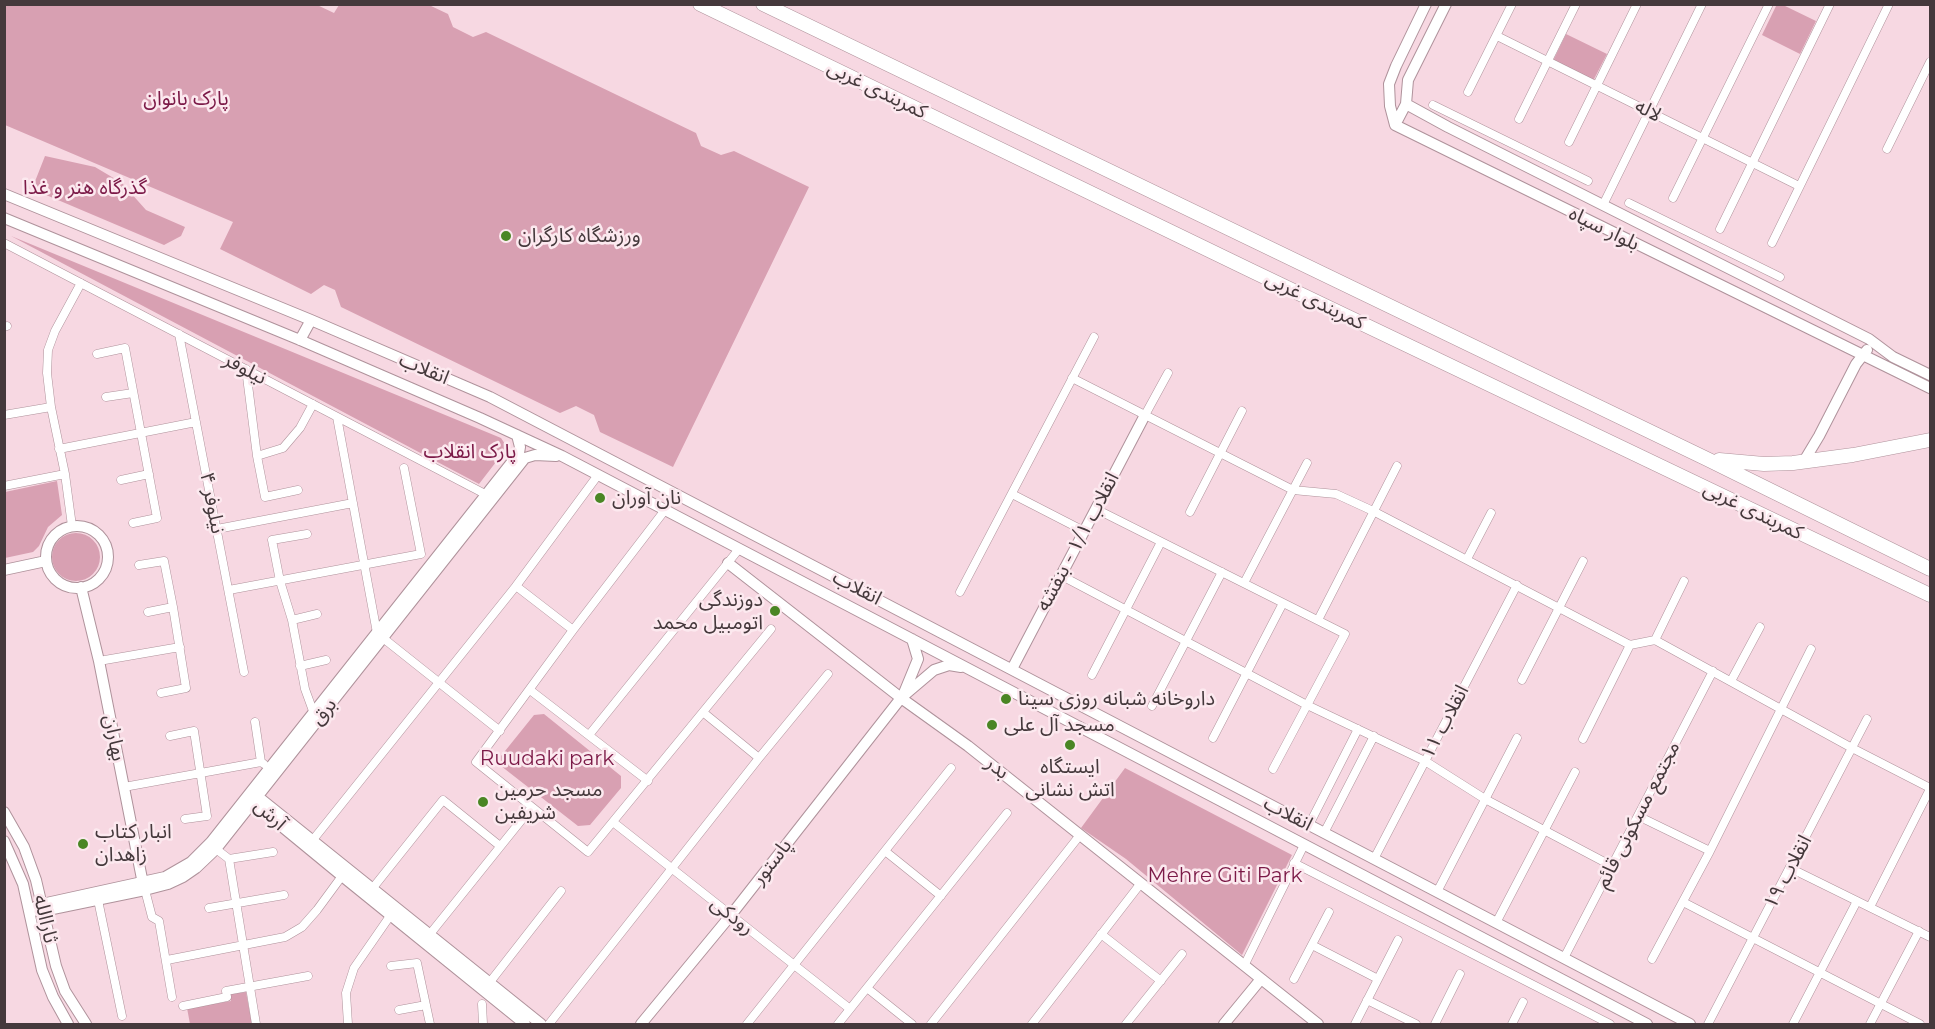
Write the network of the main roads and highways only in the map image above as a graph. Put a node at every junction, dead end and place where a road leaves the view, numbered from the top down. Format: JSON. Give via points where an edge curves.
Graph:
{"nodes":[{"id":1,"x":700,"y":4,"type":"edge"},
{"id":2,"x":763,"y":4,"type":"edge"},
{"id":3,"x":1426,"y":4,"type":"edge"},
{"id":4,"x":1446,"y":4,"type":"edge"},
{"id":5,"x":1406,"y":104,"type":"junction"},
{"id":6,"x":1395,"y":125,"type":"junction"},
{"id":7,"x":4,"y":194,"type":"edge"},
{"id":8,"x":4,"y":218,"type":"edge"},
{"id":9,"x":311,"y":320,"type":"junction"},
{"id":10,"x":300,"y":340,"type":"junction"},
{"id":11,"x":1873,"y":341,"type":"junction"},
{"id":12,"x":1863,"y":355,"type":"junction"},
{"id":13,"x":1930,"y":375,"type":"edge"},
{"id":14,"x":1930,"y":388,"type":"edge"},
{"id":15,"x":1145,"y":415,"type":"road end"},
{"id":16,"x":517,"y":435,"type":"junction"},
{"id":17,"x":1930,"y":440,"type":"edge"},
{"id":18,"x":562,"y":456,"type":"junction"},
{"id":19,"x":1707,"y":459,"type":"junction"},
{"id":20,"x":1804,"y":461,"type":"junction"},
{"id":21,"x":489,"y":497,"type":"junction"},
{"id":22,"x":46,"y":561,"type":"junction"},
{"id":23,"x":728,"y":562,"type":"road end"},
{"id":24,"x":1930,"y":568,"type":"edge"},
{"id":25,"x":4,"y":570,"type":"edge"},
{"id":26,"x":81,"y":587,"type":"junction"},
{"id":27,"x":1930,"y":595,"type":"edge"},
{"id":28,"x":380,"y":636,"type":"junction"},
{"id":29,"x":912,"y":639,"type":"junction"},
{"id":30,"x":966,"y":667,"type":"junction"},
{"id":31,"x":1012,"y":669,"type":"junction"},
{"id":32,"x":901,"y":698,"type":"junction"},
{"id":33,"x":253,"y":798,"type":"junction"},
{"id":34,"x":4,"y":812,"type":"edge"},
{"id":35,"x":4,"y":841,"type":"edge"},
{"id":36,"x":344,"y":873,"type":"junction"},
{"id":37,"x":1406,"y":876,"type":"junction"},
{"id":38,"x":144,"y":886,"type":"junction"},
{"id":39,"x":1397,"y":894,"type":"junction"},
{"id":40,"x":42,"y":907,"type":"junction"},
{"id":41,"x":29,"y":910,"type":"junction"},
{"id":42,"x":393,"y":912,"type":"junction"},
{"id":43,"x":1261,"y":979,"type":"junction"},
{"id":44,"x":520,"y":1022,"type":"edge"},
{"id":45,"x":68,"y":1024,"type":"edge"},
{"id":46,"x":86,"y":1024,"type":"edge"},
{"id":47,"x":541,"y":1024,"type":"edge"},
{"id":48,"x":641,"y":1024,"type":"edge"},
{"id":49,"x":1224,"y":1024,"type":"edge"},
{"id":50,"x":1318,"y":1024,"type":"edge"},
{"id":51,"x":1647,"y":1024,"type":"edge"},
{"id":52,"x":1690,"y":1024,"type":"edge"}],
"edges":[{"from":1,"to":27,"type":"highway","name":"کمربندی غربی"},
{"from":2,"to":19,"type":"highway","name":"کمربندی غربی"},
{"from":3,"to":6,"type":"main road","via":[[1389,84]]},
{"from":4,"to":5,"type":"main road","via":[[1408,80]]},
{"from":5,"to":6,"type":"main road"},
{"from":5,"to":11,"type":"main road","name":"بلوار سپاه"},
{"from":6,"to":12,"type":"main road","name":"بلوار سپاه"},
{"from":7,"to":9,"type":"main road","name":"انقلاب"},
{"from":8,"to":10,"type":"main road","name":"انقلاب"},
{"from":9,"to":10,"type":"main road"},
{"from":9,"to":31,"type":"main road","name":"انقلاب","via":[[490,397]]},
{"from":10,"to":16,"type":"main road","name":"انقلاب"},
{"from":11,"to":12,"type":"main road"},
{"from":11,"to":13,"type":"main road","name":"بلوار سپاه","via":[[1893,357]]},
{"from":12,"to":14,"type":"main road","name":"بلوار سپاه"},
{"from":12,"to":20,"type":"main road"},
{"from":15,"to":31,"type":"main road","name":"انقلاب ۱/۱ - بنفشه"},
{"from":16,"to":18,"type":"main road","name":"انقلاب"},
{"from":16,"to":21,"type":"main road","name":"برق","via":[[519,453]]},
{"from":17,"to":20,"type":"highway"},
{"from":18,"to":21,"type":"main road","name":"برق","via":[[525,458]]},
{"from":18,"to":29,"type":"main road","name":"انقلاب"},
{"from":19,"to":20,"type":"highway","via":[[1764,464]]},
{"from":19,"to":24,"type":"highway","name":"کمربندی غربی"},
{"from":21,"to":28,"type":"main road","name":"برق"},
{"from":21,"to":28,"type":"main road","name":"برق","via":[[425,572]]},
{"from":22,"to":25,"type":"main road"},
{"from":22,"to":26,"type":"main road","via":[[62,584]]},
{"from":22,"to":26,"type":"main road","via":[[49,542],[63,529],[91,529],[99,535],[107,562],[98,579]]},
{"from":23,"to":32,"type":"main road","name":"بدر"},
{"from":26,"to":38,"type":"main road","name":"بهاران"},
{"from":28,"to":33,"type":"main road","name":"برق"},
{"from":28,"to":33,"type":"main road","name":"برق","via":[[265,765]]},
{"from":29,"to":30,"type":"main road","name":"انقلاب"},
{"from":29,"to":32,"type":"main road","via":[[918,659]]},
{"from":30,"to":32,"type":"main road","via":[[949,665],[934,670]]},
{"from":30,"to":39,"type":"main road","name":"انقلاب"},
{"from":31,"to":37,"type":"main road","name":"انقلاب"},
{"from":32,"to":43,"type":"main road","name":"بدر","via":[[968,746]]},
{"from":32,"to":48,"type":"main road","name":"پاستور"},
{"from":33,"to":36,"type":"main road","name":"آرش"},
{"from":33,"to":36,"type":"main road","name":"آرش","via":[[312,841]]},
{"from":33,"to":38,"type":"main road","name":"برق","via":[[191,862]]},
{"from":33,"to":38,"type":"main road","name":"برق","via":[[216,849],[196,868],[183,877]]},
{"from":34,"to":40,"type":"main road","name":"ثاراالله","via":[[24,847]]},
{"from":35,"to":41,"type":"main road","via":[[23,884]]},
{"from":36,"to":42,"type":"main road","name":"آرش"},
{"from":36,"to":42,"type":"main road","name":"آرش","via":[[372,889]]},
{"from":37,"to":39,"type":"main road"},
{"from":37,"to":52,"type":"main road","name":"انقلاب"},
{"from":38,"to":40,"type":"main road","name":"برق"},
{"from":38,"to":40,"type":"main road","name":"برق","via":[[98,900]]},
{"from":39,"to":51,"type":"main road","name":"انقلاب"},
{"from":40,"to":41,"type":"main road"},
{"from":40,"to":46,"type":"main road","name":"ثاراالله","via":[[65,991]]},
{"from":41,"to":45,"type":"main road","via":[[42,970]]},
{"from":42,"to":44,"type":"main road","name":"آرش"},
{"from":42,"to":47,"type":"main road","name":"آرش","via":[[430,934]]},
{"from":43,"to":49,"type":"main road"},
{"from":43,"to":50,"type":"main road","name":"بدر"}]}
